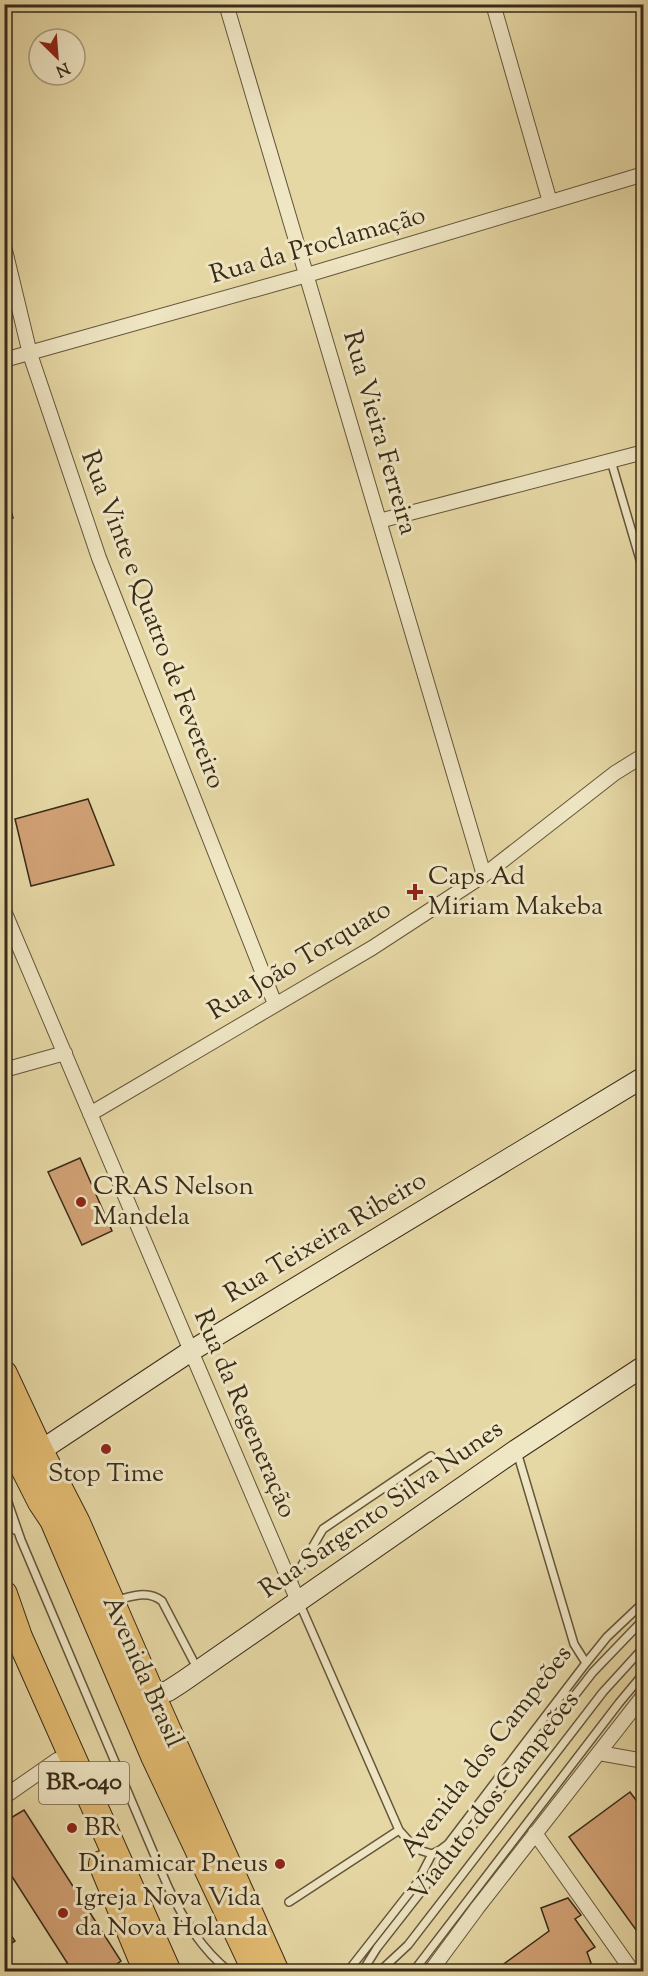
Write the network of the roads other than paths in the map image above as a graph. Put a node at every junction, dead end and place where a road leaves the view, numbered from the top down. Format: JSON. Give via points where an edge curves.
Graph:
{"nodes":[{"id":1,"x":226,"y":4,"type":"edge"},
{"id":2,"x":493,"y":4,"type":"edge"},
{"id":3,"x":644,"y":174,"type":"edge"},
{"id":4,"x":550,"y":202,"type":"junction"},
{"id":5,"x":4,"y":246,"type":"edge"},
{"id":6,"x":307,"y":275,"type":"junction"},
{"id":7,"x":30,"y":354,"type":"junction"},
{"id":8,"x":4,"y":360,"type":"edge"},
{"id":9,"x":644,"y":452,"type":"edge"},
{"id":10,"x":611,"y":460,"type":"junction"},
{"id":11,"x":380,"y":521,"type":"junction"},
{"id":12,"x":644,"y":573,"type":"edge"},
{"id":13,"x":644,"y":755,"type":"edge"},
{"id":14,"x":484,"y":875,"type":"junction"},
{"id":15,"x":4,"y":910,"type":"edge"},
{"id":16,"x":275,"y":1004,"type":"junction"},
{"id":17,"x":65,"y":1053,"type":"junction"},
{"id":18,"x":4,"y":1070,"type":"edge"},
{"id":19,"x":644,"y":1077,"type":"edge"},
{"id":20,"x":90,"y":1114,"type":"junction"},
{"id":21,"x":191,"y":1351,"type":"junction"},
{"id":22,"x":644,"y":1366,"type":"edge"},
{"id":23,"x":4,"y":1374,"type":"edge"},
{"id":24,"x":4,"y":1429,"type":"edge"},
{"id":25,"x":40,"y":1450,"type":"junction"},
{"id":26,"x":516,"y":1450,"type":"junction"},
{"id":27,"x":431,"y":1456,"type":"dead end"},
{"id":28,"x":4,"y":1491,"type":"edge"},
{"id":29,"x":4,"y":1513,"type":"edge"},
{"id":30,"x":21,"y":1540,"type":"junction"},
{"id":31,"x":295,"y":1592,"type":"junction"},
{"id":32,"x":4,"y":1594,"type":"edge"},
{"id":33,"x":111,"y":1601,"type":"junction"},
{"id":34,"x":644,"y":1602,"type":"edge"},
{"id":35,"x":644,"y":1618,"type":"edge"},
{"id":36,"x":644,"y":1647,"type":"edge"},
{"id":37,"x":4,"y":1648,"type":"edge"},
{"id":38,"x":586,"y":1663,"type":"junction"},
{"id":39,"x":198,"y":1670,"type":"junction"},
{"id":40,"x":644,"y":1673,"type":"edge"},
{"id":41,"x":152,"y":1695,"type":"junction"},
{"id":42,"x":644,"y":1695,"type":"edge"},
{"id":43,"x":599,"y":1753,"type":"junction"},
{"id":44,"x":57,"y":1760,"type":"junction"},
{"id":45,"x":644,"y":1761,"type":"edge"},
{"id":46,"x":4,"y":1797,"type":"edge"},
{"id":47,"x":399,"y":1830,"type":"junction"},
{"id":48,"x":535,"y":1833,"type":"junction"},
{"id":49,"x":432,"y":1854,"type":"junction"},
{"id":50,"x":289,"y":1902,"type":"dead end"},
{"id":51,"x":644,"y":1962,"type":"edge"},
{"id":52,"x":352,"y":1966,"type":"dead end"},
{"id":53,"x":147,"y":1971,"type":"edge"},
{"id":54,"x":168,"y":1971,"type":"edge"},
{"id":55,"x":230,"y":1971,"type":"edge"},
{"id":56,"x":256,"y":1971,"type":"edge"},
{"id":57,"x":276,"y":1971,"type":"edge"},
{"id":58,"x":362,"y":1971,"type":"edge"},
{"id":59,"x":379,"y":1971,"type":"edge"},
{"id":60,"x":413,"y":1971,"type":"edge"},
{"id":61,"x":430,"y":1971,"type":"edge"},
{"id":62,"x":632,"y":1971,"type":"edge"}],
"edges":[{"from":1,"to":6,"type":"street","name":"Rua Vieira Ferreira"},
{"from":2,"to":4,"type":"street"},
{"from":3,"to":4,"type":"street","name":"Rua da Proclamação"},
{"from":4,"to":6,"type":"street","name":"Rua da Proclamação"},
{"from":5,"to":7,"type":"street","name":"Rua Vinte e Quatro de Fevereiro"},
{"from":6,"to":7,"type":"street","name":"Rua da Proclamação"},
{"from":6,"to":11,"type":"street","name":"Rua Vieira Ferreira"},
{"from":7,"to":8,"type":"street","name":"Rua da Proclamação"},
{"from":7,"to":16,"type":"street","name":"Rua Vinte e Quatro de Fevereiro","via":[[99,558]]},
{"from":9,"to":10,"type":"street"},
{"from":10,"to":11,"type":"street"},
{"from":10,"to":12,"type":"lane"},
{"from":11,"to":14,"type":"street","name":"Rua Vieira Ferreira"},
{"from":13,"to":14,"type":"street","name":"Rua João Torquato"},
{"from":14,"to":16,"type":"street","name":"Rua João Torquato","via":[[372,948]]},
{"from":15,"to":17,"type":"street","name":"Rua da Regeneração"},
{"from":16,"to":20,"type":"street","name":"Rua João Torquato"},
{"from":17,"to":18,"type":"street"},
{"from":17,"to":20,"type":"street","name":"Rua da Regeneração"},
{"from":19,"to":21,"type":"street","name":"Rua Teixeira Ribeiro"},
{"from":20,"to":21,"type":"street","name":"Rua da Regeneração"},
{"from":21,"to":25,"type":"street","name":"Rua Teixeira Ribeiro"},
{"from":21,"to":31,"type":"street","name":"Rua da Regeneração"},
{"from":22,"to":26,"type":"street","name":"Rua Sargento Silva Nunes"},
{"from":23,"to":25,"type":"highway","name":"Avenida Brasil"},
{"from":24,"to":56,"type":"highway","name":"Avenida Brasil","number":"BR-040","via":[[52,1520],[154,1756]]},
{"from":25,"to":33,"type":"highway","name":"Avenida Brasil"},
{"from":26,"to":31,"type":"street","name":"Rua Sargento Silva Nunes"},
{"from":26,"to":38,"type":"lane","via":[[574,1644]]},
{"from":27,"to":31,"type":"lane","via":[[323,1529]]},
{"from":28,"to":30,"type":"lane"},
{"from":29,"to":30,"type":"lane"},
{"from":30,"to":55,"type":"lane","via":[[179,1910],[201,1944]]},
{"from":31,"to":39,"type":"street","name":"Rua Sargento Silva Nunes"},
{"from":31,"to":47,"type":"lane","name":"Rua da Regeneração"},
{"from":32,"to":54,"type":"highway","number":"BR-040","via":[[19,1637]]},
{"from":33,"to":39,"type":"lane","via":[[145,1593],[156,1596]]},
{"from":33,"to":41,"type":"highway","name":"Avenida Brasil"},
{"from":34,"to":38,"type":"lane","name":"Avenida dos Campeões"},
{"from":35,"to":58,"type":"lane","via":[[593,1672]]},
{"from":36,"to":59,"type":"lane","name":"Viaduto dos Campeões","via":[[603,1692],[408,1945]]},
{"from":37,"to":44,"type":"highway"},
{"from":38,"to":49,"type":"lane","name":"Avenida dos Campeões","via":[[448,1844]]},
{"from":39,"to":41,"type":"street","name":"Rua Sargento Silva Nunes","via":[[168,1691]]},
{"from":40,"to":60,"type":"lane"},
{"from":41,"to":57,"type":"highway","name":"Avenida Brasil"},
{"from":42,"to":43,"type":"street"},
{"from":43,"to":45,"type":"street"},
{"from":43,"to":48,"type":"street"},
{"from":44,"to":46,"type":"street"},
{"from":44,"to":53,"type":"highway"},
{"from":47,"to":49,"type":"lane","name":"Rua da Regeneração","via":[[416,1849]]},
{"from":47,"to":50,"type":"lane"},
{"from":48,"to":61,"type":"street"},
{"from":48,"to":62,"type":"street"},
{"from":49,"to":52,"type":"lane","name":"Avenida dos Campeões","via":[[417,1883]]},
{"from":51,"to":62,"type":"street"}]}
